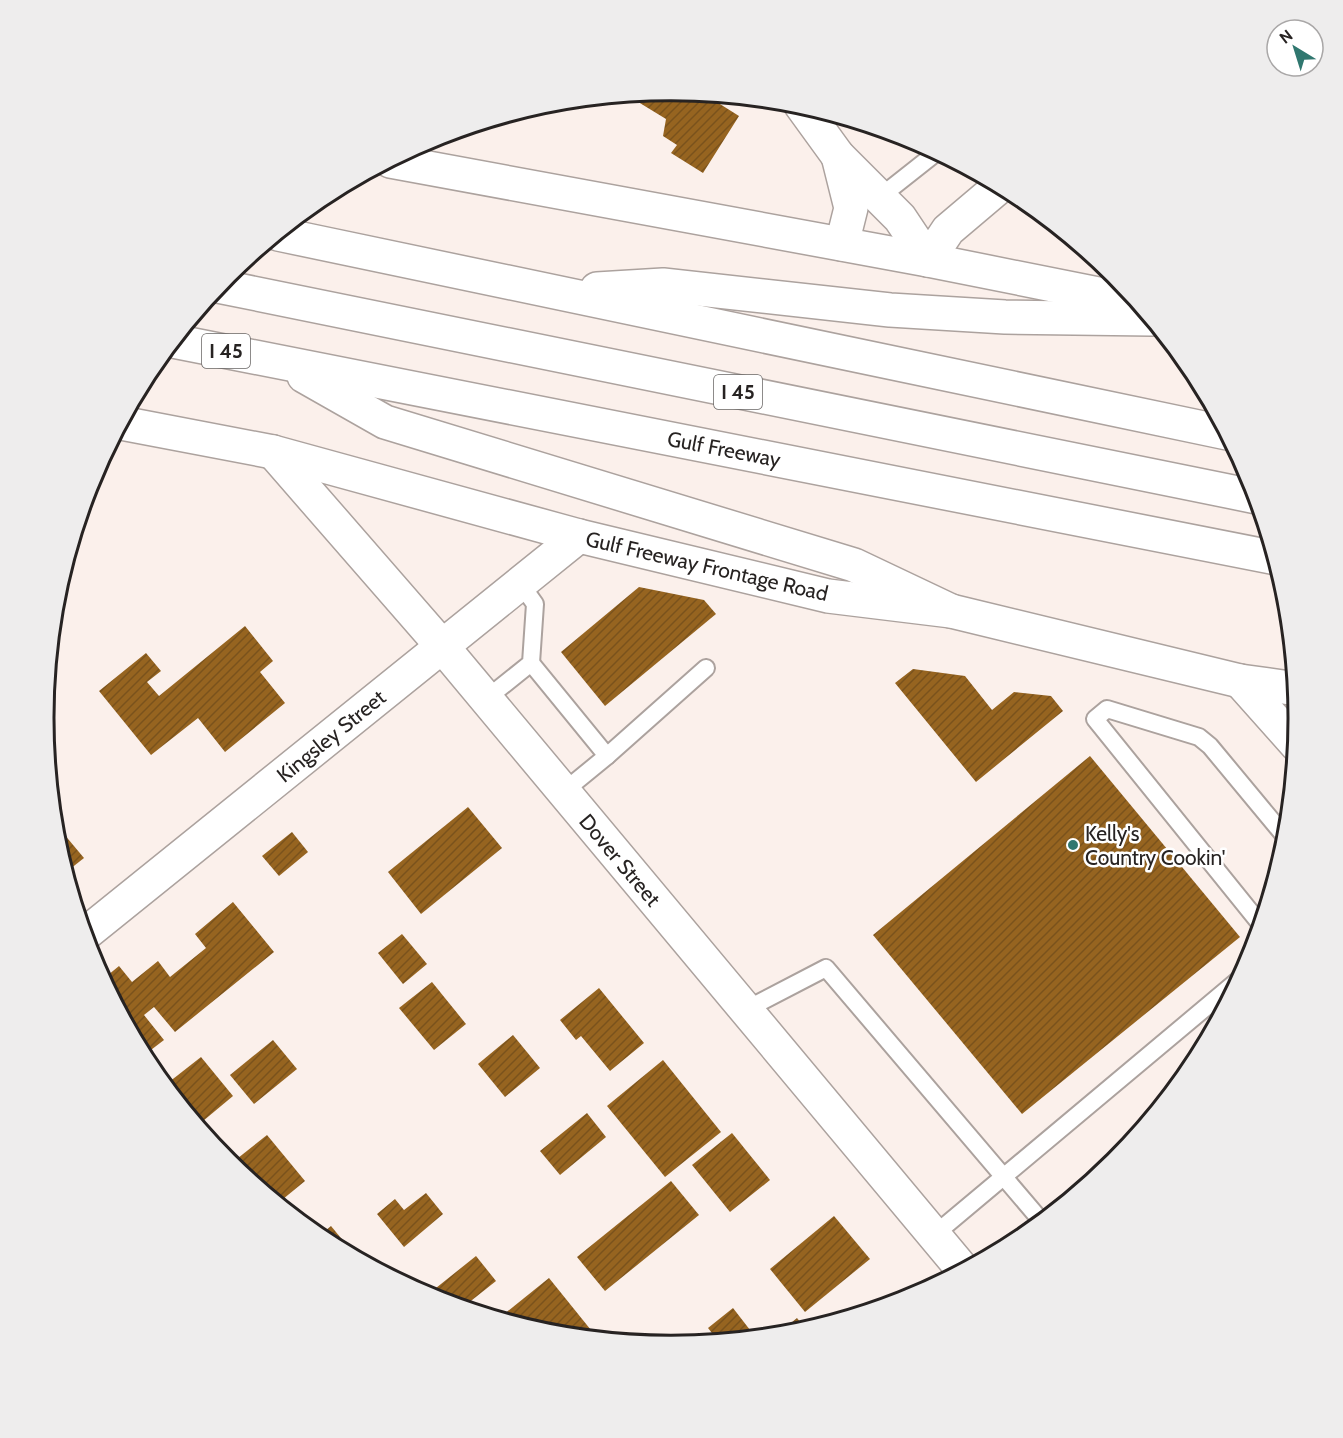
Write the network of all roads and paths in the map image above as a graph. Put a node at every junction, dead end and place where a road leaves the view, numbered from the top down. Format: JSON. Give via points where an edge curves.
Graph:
{"nodes":[{"id":1,"x":810,"y":118,"type":"edge"},
{"id":2,"x":838,"y":156,"type":"junction"},
{"id":3,"x":929,"y":158,"type":"edge"},
{"id":4,"x":402,"y":163,"type":"edge"},
{"id":5,"x":993,"y":192,"type":"edge"},
{"id":6,"x":880,"y":197,"type":"junction"},
{"id":7,"x":287,"y":236,"type":"edge"},
{"id":8,"x":842,"y":244,"type":"junction"},
{"id":9,"x":928,"y":260,"type":"junction"},
{"id":10,"x":229,"y":288,"type":"edge"},
{"id":11,"x":555,"y":291,"type":"junction"},
{"id":12,"x":1124,"y":299,"type":"edge"},
{"id":13,"x":1142,"y":319,"type":"edge"},
{"id":14,"x":182,"y":343,"type":"edge"},
{"id":15,"x":279,"y":361,"type":"junction"},
{"id":16,"x":129,"y":425,"type":"edge"},
{"id":17,"x":1217,"y":431,"type":"edge"},
{"id":18,"x":273,"y":452,"type":"junction"},
{"id":19,"x":1246,"y":495,"type":"edge"},
{"id":20,"x":579,"y":537,"type":"junction"},
{"id":21,"x":1267,"y":556,"type":"edge"},
{"id":22,"x":520,"y":584,"type":"junction"},
{"id":23,"x":951,"y":611,"type":"junction"},
{"id":24,"x":442,"y":646,"type":"junction"},
{"id":25,"x":531,"y":663,"type":"junction"},
{"id":26,"x":706,"y":668,"type":"dead end"},
{"id":27,"x":1240,"y":681,"type":"junction"},
{"id":28,"x":1288,"y":688,"type":"edge"},
{"id":29,"x":486,"y":699,"type":"junction"},
{"id":30,"x":1289,"y":736,"type":"edge"},
{"id":31,"x":607,"y":756,"type":"junction"},
{"id":32,"x":563,"y":792,"type":"junction"},
{"id":33,"x":1279,"y":829,"type":"edge"},
{"id":34,"x":1256,"y":918,"type":"edge"},
{"id":35,"x":91,"y":929,"type":"edge"},
{"id":36,"x":1226,"y":991,"type":"edge"},
{"id":37,"x":745,"y":1010,"type":"junction"},
{"id":38,"x":1004,"y":1177,"type":"junction"},
{"id":39,"x":1037,"y":1216,"type":"edge"},
{"id":40,"x":934,"y":1235,"type":"junction"},
{"id":41,"x":959,"y":1266,"type":"edge"}],
"edges":[{"from":1,"to":2,"type":"main road"},
{"from":2,"to":6,"type":"main road"},
{"from":2,"to":8,"type":"main road","via":[[851,208]]},
{"from":3,"to":6,"type":"lane"},
{"from":4,"to":8,"type":"main road"},
{"from":5,"to":9,"type":"main road","via":[[948,230]]},
{"from":6,"to":9,"type":"main road","via":[[900,218]]},
{"from":7,"to":11,"type":"main road"},
{"from":8,"to":9,"type":"main road"},
{"from":9,"to":12,"type":"main road"},
{"from":10,"to":19,"type":"main road","number":"I 45"},
{"from":11,"to":13,"type":"main road","via":[[663,285],[890,310]]},
{"from":11,"to":17,"type":"main road"},
{"from":14,"to":15,"type":"main road","name":"Gulf Freeway","number":"I 45"},
{"from":15,"to":21,"type":"main road","name":"Gulf Freeway","number":"I 45"},
{"from":15,"to":23,"type":"main road","via":[[385,422],[854,566]]},
{"from":16,"to":18,"type":"main road","name":"Gulf Freeway Frontage Road"},
{"from":18,"to":20,"type":"main road","name":"Gulf Freeway Frontage Road"},
{"from":18,"to":24,"type":"main road","name":"Dover Street"},
{"from":20,"to":22,"type":"main road","name":"Kingsley Street"},
{"from":20,"to":23,"type":"main road","name":"Gulf Freeway Frontage Road","via":[[828,596]]},
{"from":22,"to":24,"type":"main road","name":"Kingsley Street"},
{"from":22,"to":25,"type":"lane","via":[[535,604]]},
{"from":23,"to":27,"type":"main road","name":"Gulf Freeway Frontage Road"},
{"from":24,"to":29,"type":"main road","name":"Dover Street"},
{"from":24,"to":35,"type":"main road","name":"Kingsley Street"},
{"from":25,"to":29,"type":"lane"},
{"from":25,"to":31,"type":"lane"},
{"from":26,"to":31,"type":"lane"},
{"from":27,"to":28,"type":"main road","name":"Gulf Freeway Frontage Road"},
{"from":27,"to":30,"type":"main road"},
{"from":29,"to":32,"type":"main road","name":"Dover Street"},
{"from":31,"to":32,"type":"lane"},
{"from":32,"to":37,"type":"main road","name":"Dover Street"},
{"from":33,"to":34,"type":"lane","via":[[1199,737],[1107,709],[1095,719]]},
{"from":36,"to":38,"type":"lane"},
{"from":37,"to":38,"type":"lane","via":[[826,968]]},
{"from":37,"to":40,"type":"main road","name":"Dover Street"},
{"from":38,"to":39,"type":"lane"},
{"from":38,"to":40,"type":"lane"},
{"from":40,"to":41,"type":"main road","name":"Dover Street"}]}
